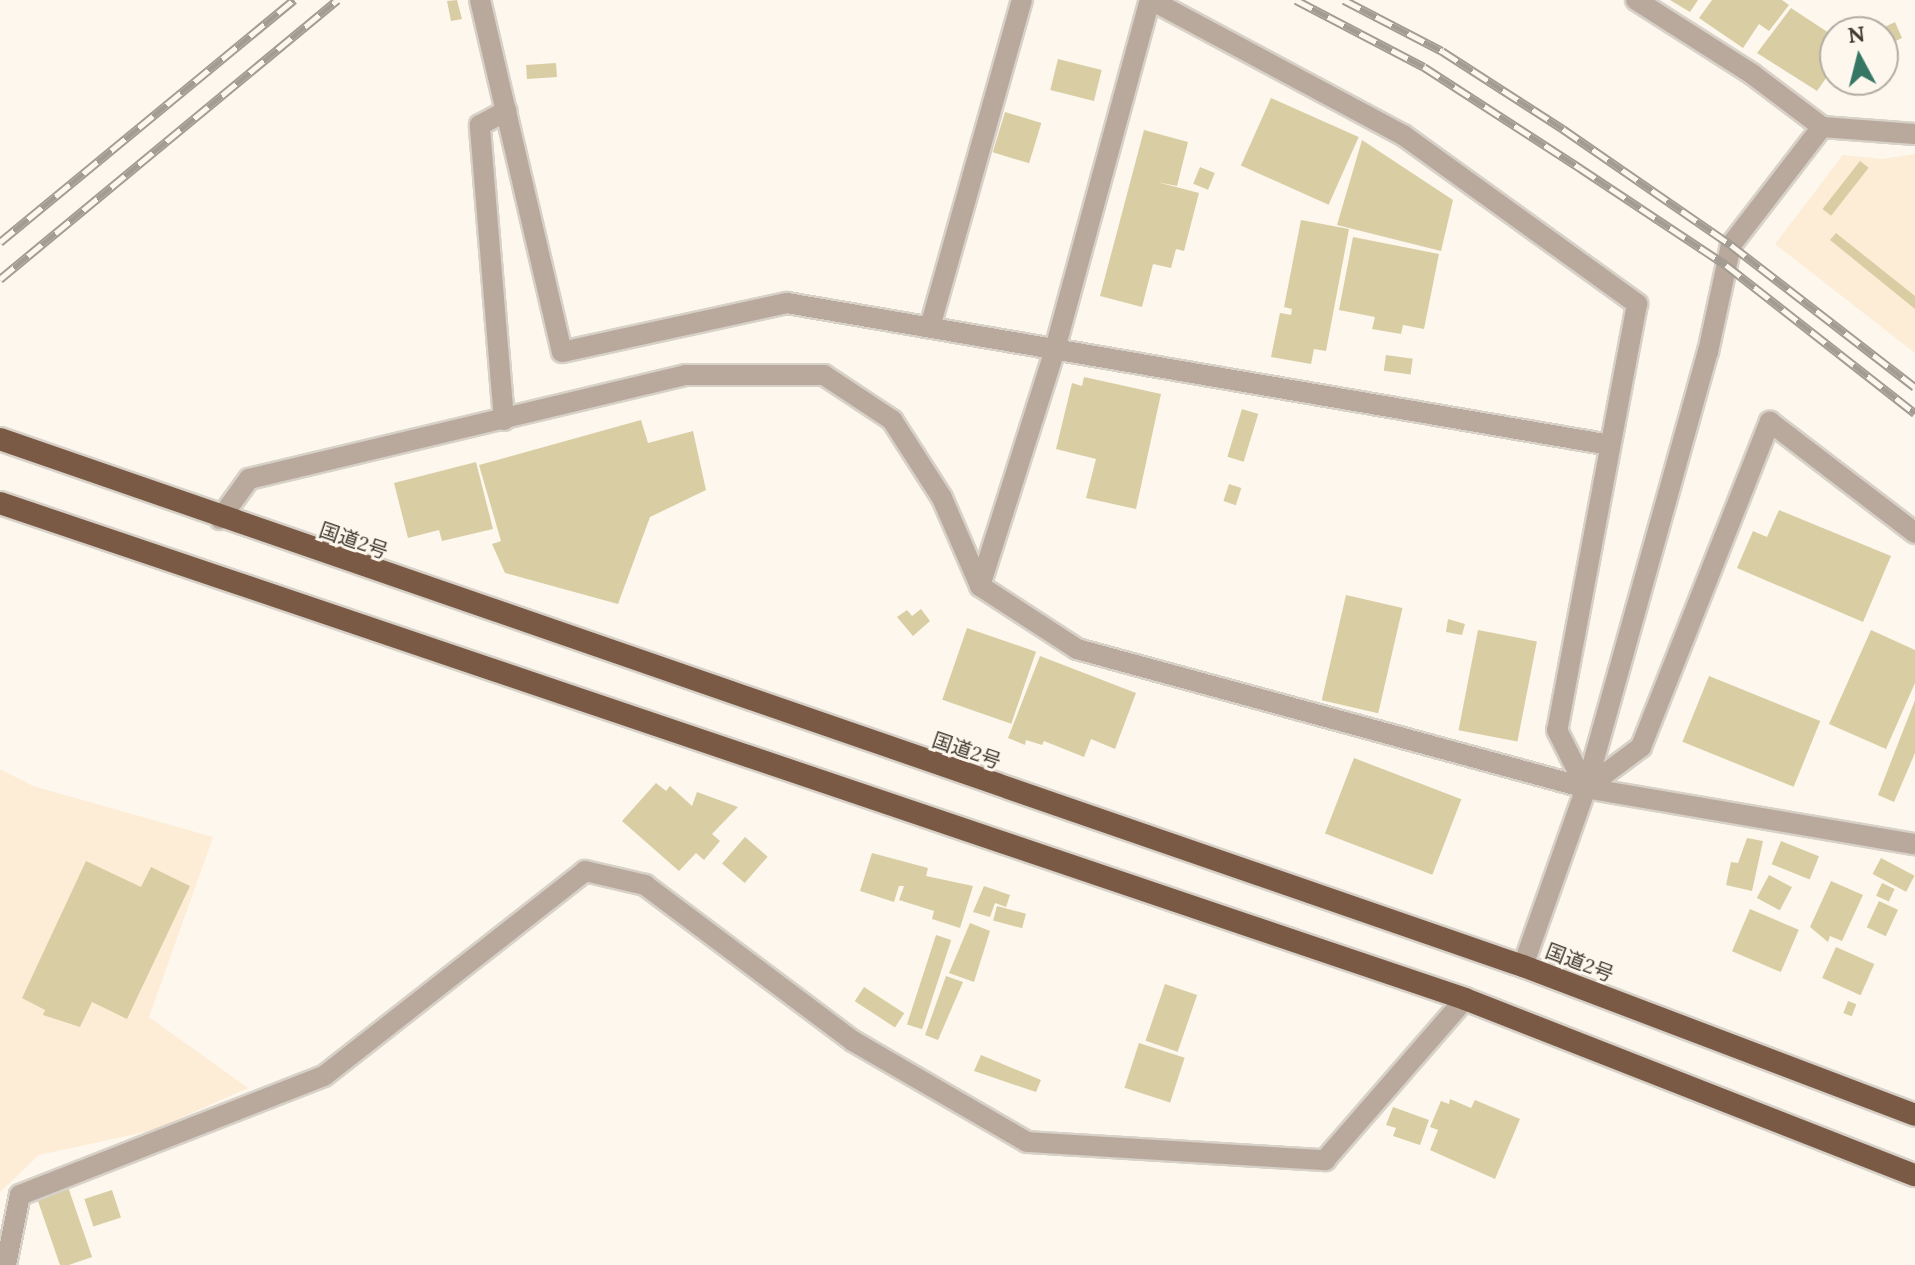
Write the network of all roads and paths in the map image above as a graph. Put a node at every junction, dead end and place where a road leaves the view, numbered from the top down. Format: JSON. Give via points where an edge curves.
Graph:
{"nodes":[{"id":1,"x":480,"y":0,"type":"edge"},
{"id":2,"x":1022,"y":0,"type":"edge"},
{"id":3,"x":1151,"y":0,"type":"edge"},
{"id":4,"x":1636,"y":0,"type":"edge"},
{"id":5,"x":506,"y":111,"type":"junction"},
{"id":6,"x":1822,"y":127,"type":"junction"},
{"id":7,"x":1915,"y":134,"type":"edge"},
{"id":8,"x":930,"y":327,"type":"junction"},
{"id":9,"x":1055,"y":349,"type":"junction"},
{"id":10,"x":504,"y":420,"type":"junction"},
{"id":11,"x":0,"y":439,"type":"edge"},
{"id":12,"x":1610,"y":445,"type":"junction"},
{"id":13,"x":0,"y":503,"type":"edge"},
{"id":14,"x":220,"y":519,"type":"junction"},
{"id":15,"x":1915,"y":533,"type":"edge"},
{"id":16,"x":980,"y":586,"type":"junction"},
{"id":17,"x":1586,"y":788,"type":"junction"},
{"id":18,"x":1915,"y":844,"type":"edge"},
{"id":19,"x":1523,"y":966,"type":"junction"},
{"id":20,"x":1465,"y":999,"type":"junction"},
{"id":21,"x":1915,"y":1115,"type":"edge"},
{"id":22,"x":1915,"y":1175,"type":"edge"},
{"id":23,"x":6,"y":1265,"type":"edge"}],
"edges":[{"from":1,"to":5,"type":"street"},
{"from":2,"to":8,"type":"street"},
{"from":3,"to":9,"type":"street"},
{"from":3,"to":12,"type":"street","via":[[1403,135],[1637,304]]},
{"from":4,"to":6,"type":"street","via":[[1752,74]]},
{"from":5,"to":8,"type":"street","via":[[562,352],[787,303]]},
{"from":5,"to":10,"type":"street","via":[[480,125]]},
{"from":6,"to":7,"type":"street"},
{"from":6,"to":17,"type":"street","via":[[1731,245],[1708,352]]},
{"from":8,"to":9,"type":"street"},
{"from":9,"to":12,"type":"street"},
{"from":9,"to":16,"type":"street"},
{"from":10,"to":14,"type":"street","via":[[249,479]]},
{"from":10,"to":16,"type":"street","via":[[685,375],[824,375],[892,420],[942,498]]},
{"from":11,"to":14,"type":"highway","name":"国道2号"},
{"from":12,"to":17,"type":"street","via":[[1557,730]]},
{"from":13,"to":20,"type":"highway"},
{"from":14,"to":19,"type":"highway","name":"国道2号"},
{"from":15,"to":17,"type":"street","via":[[1770,422],[1641,747]]},
{"from":16,"to":17,"type":"street","via":[[1077,649]]},
{"from":17,"to":18,"type":"street"},
{"from":17,"to":19,"type":"street"},
{"from":19,"to":21,"type":"highway","name":"国道2号"},
{"from":20,"to":22,"type":"highway"},
{"from":20,"to":23,"type":"street","via":[[1325,1160],[1027,1142],[853,1041],[645,885],[585,871],[324,1076],[20,1195]]}]}
